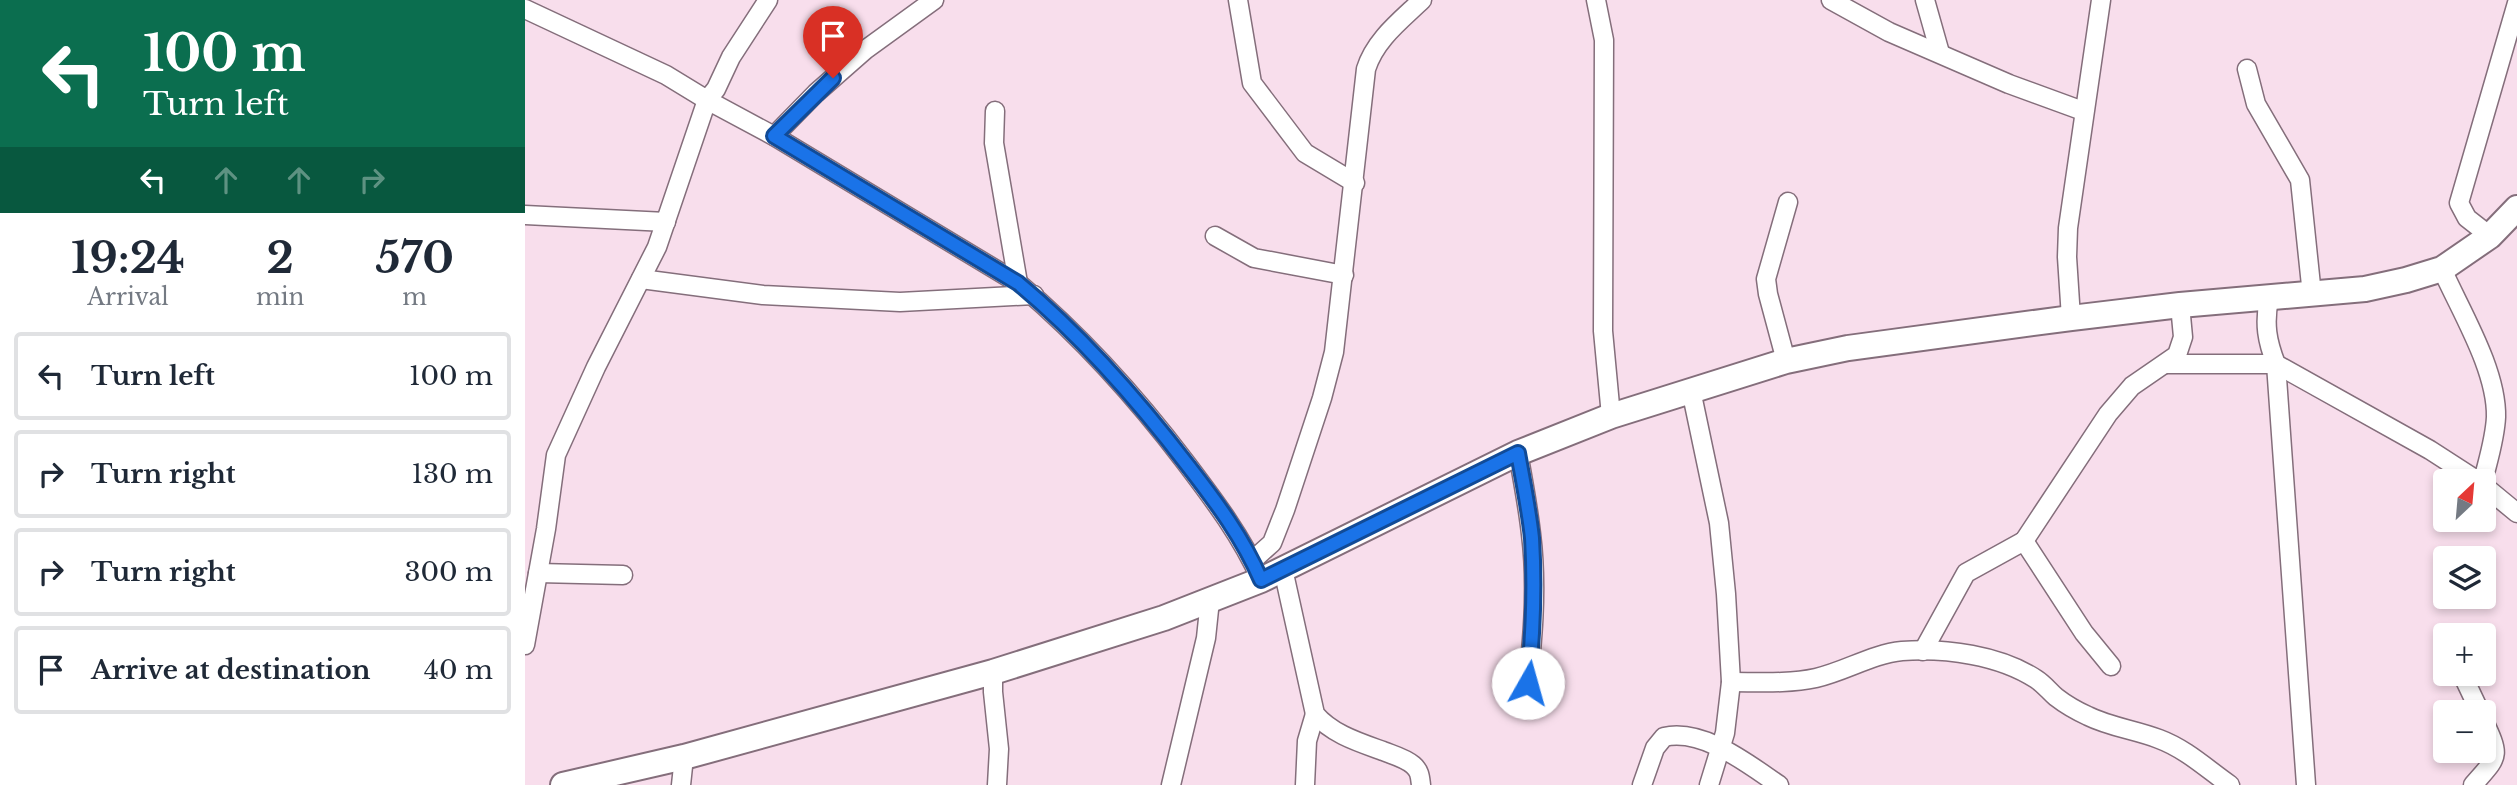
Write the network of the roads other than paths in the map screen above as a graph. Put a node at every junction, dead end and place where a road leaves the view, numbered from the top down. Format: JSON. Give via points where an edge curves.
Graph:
{"nodes":[{"id":1,"x":768,"y":0,"type":"edge"},
{"id":2,"x":934,"y":0,"type":"edge"},
{"id":3,"x":1238,"y":0,"type":"edge"},
{"id":4,"x":1422,"y":0,"type":"edge"},
{"id":5,"x":1596,"y":0,"type":"edge"},
{"id":6,"x":1831,"y":0,"type":"edge"},
{"id":7,"x":1924,"y":0,"type":"edge"},
{"id":8,"x":2101,"y":0,"type":"edge"},
{"id":9,"x":2517,"y":3,"type":"edge"},
{"id":10,"x":526,"y":10,"type":"edge"},
{"id":11,"x":1940,"y":53,"type":"junction"},
{"id":12,"x":2247,"y":69,"type":"dead end"},
{"id":13,"x":707,"y":100,"type":"junction"},
{"id":14,"x":995,"y":111,"type":"dead end"},
{"id":15,"x":2083,"y":111,"type":"junction"},
{"id":16,"x":774,"y":136,"type":"junction"},
{"id":17,"x":1355,"y":183,"type":"junction"},
{"id":18,"x":1788,"y":202,"type":"dead end"},
{"id":19,"x":2517,"y":208,"type":"edge"},
{"id":20,"x":525,"y":215,"type":"edge"},
{"id":21,"x":666,"y":222,"type":"junction"},
{"id":22,"x":1215,"y":236,"type":"dead end"},
{"id":23,"x":2490,"y":236,"type":"junction"},
{"id":24,"x":2442,"y":269,"type":"junction"},
{"id":25,"x":1344,"y":275,"type":"junction"},
{"id":26,"x":641,"y":279,"type":"junction"},
{"id":27,"x":1018,"y":283,"type":"junction"},
{"id":28,"x":2312,"y":295,"type":"junction"},
{"id":29,"x":1034,"y":296,"type":"junction"},
{"id":30,"x":2269,"y":299,"type":"junction"},
{"id":31,"x":2180,"y":305,"type":"junction"},
{"id":32,"x":2071,"y":318,"type":"junction"},
{"id":33,"x":1786,"y":361,"type":"junction"},
{"id":34,"x":2165,"y":364,"type":"junction"},
{"id":35,"x":2276,"y":364,"type":"junction"},
{"id":36,"x":1691,"y":390,"type":"junction"},
{"id":37,"x":1611,"y":416,"type":"junction"},
{"id":38,"x":1518,"y":453,"type":"junction"},
{"id":39,"x":2460,"y":469,"type":"edge"},
{"id":40,"x":2486,"y":469,"type":"edge"},
{"id":41,"x":2496,"y":495,"type":"edge"},
{"id":42,"x":2517,"y":513,"type":"edge"},
{"id":43,"x":2024,"y":541,"type":"junction"},
{"id":44,"x":1283,"y":569,"type":"junction"},
{"id":45,"x":1257,"y":570,"type":"junction"},
{"id":46,"x":538,"y":573,"type":"junction"},
{"id":47,"x":624,"y":575,"type":"dead end"},
{"id":48,"x":1210,"y":600,"type":"junction"},
{"id":49,"x":525,"y":645,"type":"edge"},
{"id":50,"x":1923,"y":652,"type":"junction"},
{"id":51,"x":2111,"y":666,"type":"dead end"},
{"id":52,"x":993,"y":672,"type":"junction"},
{"id":53,"x":1731,"y":682,"type":"junction"},
{"id":54,"x":1525,"y":702,"type":"dead end"},
{"id":55,"x":1315,"y":714,"type":"junction"},
{"id":56,"x":1721,"y":747,"type":"junction"},
{"id":57,"x":684,"y":757,"type":"junction"},
{"id":58,"x":2493,"y":763,"type":"edge"},
{"id":59,"x":563,"y":785,"type":"edge"},
{"id":60,"x":681,"y":785,"type":"edge"},
{"id":61,"x":997,"y":785,"type":"edge"},
{"id":62,"x":1171,"y":785,"type":"edge"},
{"id":63,"x":1305,"y":785,"type":"edge"},
{"id":64,"x":1421,"y":785,"type":"edge"},
{"id":65,"x":1642,"y":785,"type":"edge"},
{"id":66,"x":1709,"y":785,"type":"edge"},
{"id":67,"x":1779,"y":785,"type":"edge"},
{"id":68,"x":2230,"y":785,"type":"edge"},
{"id":69,"x":2306,"y":785,"type":"edge"},
{"id":70,"x":2473,"y":785,"type":"edge"}],
"edges":[{"from":1,"to":13,"type":"street"},
{"from":2,"to":16,"type":"street","via":[[865,50]]},
{"from":3,"to":17,"type":"street","via":[[1252,83],[1305,153]]},
{"from":4,"to":17,"type":"street","via":[[1371,54]]},
{"from":5,"to":37,"type":"street","via":[[1604,40],[1603,331]]},
{"from":6,"to":11,"type":"street"},
{"from":7,"to":11,"type":"street"},
{"from":8,"to":15,"type":"street"},
{"from":9,"to":23,"type":"street","via":[[2459,203],[2467,218]]},
{"from":10,"to":13,"type":"street","via":[[666,75]]},
{"from":11,"to":15,"type":"street"},
{"from":12,"to":28,"type":"street","via":[[2256,104],[2300,180]]},
{"from":13,"to":16,"type":"street"},
{"from":13,"to":21,"type":"street"},
{"from":14,"to":27,"type":"street","via":[[994,143]]},
{"from":15,"to":32,"type":"street","via":[[2068,228]]},
{"from":16,"to":27,"type":"street"},
{"from":17,"to":25,"type":"street"},
{"from":18,"to":33,"type":"street","via":[[1766,279]]},
{"from":19,"to":23,"type":"main road"},
{"from":20,"to":21,"type":"street"},
{"from":21,"to":26,"type":"street"},
{"from":22,"to":25,"type":"street","via":[[1254,258]]},
{"from":23,"to":24,"type":"main road"},
{"from":24,"to":28,"type":"main road","via":[[2365,289]]},
{"from":24,"to":40,"type":"street","via":[[2491,383],[2496,415]]},
{"from":25,"to":45,"type":"street","via":[[1334,352],[1322,398],[1285,510]]},
{"from":26,"to":29,"type":"street","via":[[763,295],[900,302]]},
{"from":26,"to":46,"type":"street","via":[[555,455]]},
{"from":27,"to":29,"type":"street"},
{"from":28,"to":30,"type":"main road"},
{"from":29,"to":45,"type":"street","via":[[1108,367],[1221,508]]},
{"from":30,"to":31,"type":"main road"},
{"from":30,"to":35,"type":"street","via":[[2266,338]]},
{"from":31,"to":32,"type":"main road"},
{"from":31,"to":34,"type":"street","via":[[2183,337],[2177,355]]},
{"from":32,"to":33,"type":"main road","via":[[1848,348]]},
{"from":33,"to":36,"type":"main road"},
{"from":34,"to":35,"type":"street"},
{"from":34,"to":43,"type":"street","via":[[2132,386],[2108,414]]},
{"from":35,"to":39,"type":"street"},
{"from":35,"to":69,"type":"street"},
{"from":36,"to":37,"type":"main road"},
{"from":36,"to":53,"type":"street","via":[[1719,523]]},
{"from":37,"to":38,"type":"main road"},
{"from":38,"to":44,"type":"main road"},
{"from":38,"to":54,"type":"street","via":[[1534,581]]},
{"from":41,"to":42,"type":"street"},
{"from":43,"to":50,"type":"street","via":[[1966,573]]},
{"from":43,"to":51,"type":"street","via":[[2084,634]]},
{"from":44,"to":45,"type":"main road"},
{"from":44,"to":55,"type":"street"},
{"from":45,"to":48,"type":"main road"},
{"from":46,"to":47,"type":"street"},
{"from":46,"to":49,"type":"street"},
{"from":48,"to":52,"type":"main road"},
{"from":48,"to":62,"type":"street","via":[[1206,638]]},
{"from":50,"to":53,"type":"street","via":[[1877,656],[1816,678]]},
{"from":50,"to":68,"type":"street","via":[[1983,658],[2015,667],[2090,717],[2161,739],[2188,753]]},
{"from":52,"to":57,"type":"main road"},
{"from":52,"to":61,"type":"street"},
{"from":53,"to":56,"type":"street"},
{"from":55,"to":63,"type":"street","via":[[1307,741]]},
{"from":55,"to":64,"type":"street","via":[[1345,737],[1413,765],[1420,773]]},
{"from":56,"to":65,"type":"street","via":[[1675,734],[1664,737],[1655,748]]},
{"from":56,"to":66,"type":"street"},
{"from":56,"to":67,"type":"street"},
{"from":57,"to":59,"type":"main road"},
{"from":57,"to":60,"type":"street"},
{"from":58,"to":70,"type":"street"}]}
